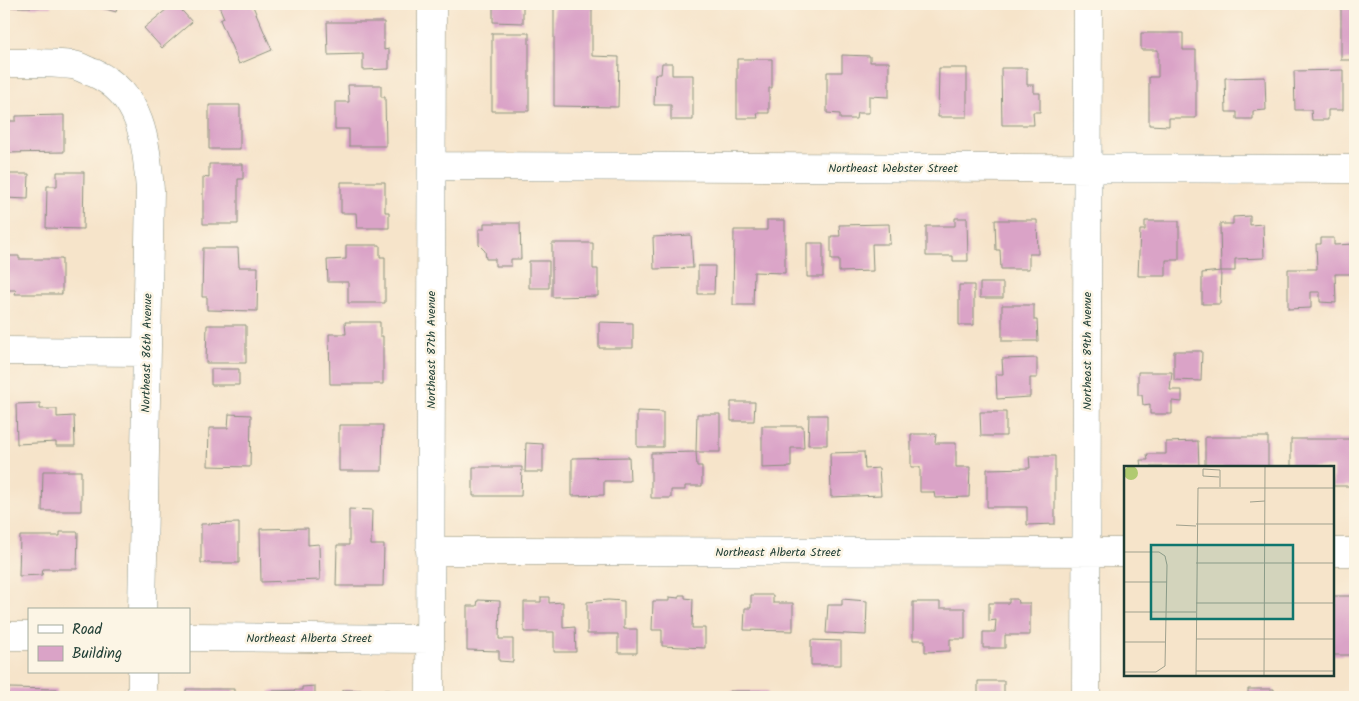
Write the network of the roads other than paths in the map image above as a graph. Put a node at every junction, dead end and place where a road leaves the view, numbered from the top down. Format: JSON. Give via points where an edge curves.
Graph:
{"nodes":[{"id":1,"x":432,"y":4,"type":"edge"},
{"id":2,"x":1088,"y":4,"type":"edge"},
{"id":3,"x":4,"y":63,"type":"edge"},
{"id":4,"x":432,"y":166,"type":"junction"},
{"id":5,"x":1355,"y":168,"type":"edge"},
{"id":6,"x":1087,"y":169,"type":"junction"},
{"id":7,"x":4,"y":351,"type":"edge"},
{"id":8,"x":147,"y":352,"type":"junction"},
{"id":9,"x":430,"y":551,"type":"junction"},
{"id":10,"x":1087,"y":552,"type":"junction"},
{"id":11,"x":1124,"y":552,"type":"edge"},
{"id":12,"x":1334,"y":552,"type":"edge"},
{"id":13,"x":1355,"y":552,"type":"edge"},
{"id":14,"x":142,"y":608,"type":"edge"},
{"id":15,"x":4,"y":636,"type":"edge"},
{"id":16,"x":28,"y":636,"type":"edge"},
{"id":17,"x":190,"y":637,"type":"edge"},
{"id":18,"x":430,"y":639,"type":"junction"},
{"id":19,"x":142,"y":674,"type":"edge"},
{"id":20,"x":142,"y":697,"type":"edge"},
{"id":21,"x":430,"y":697,"type":"edge"},
{"id":22,"x":1086,"y":697,"type":"edge"}],
"edges":[{"from":1,"to":4,"type":"street","name":"Northeast 87th Avenue"},
{"from":2,"to":6,"type":"street","name":"Northeast 89th Avenue"},
{"from":3,"to":8,"type":"street","name":"Northeast 86th Avenue","via":[[75,65],[106,79],[129,100],[142,130],[150,190]]},
{"from":4,"to":6,"type":"street","name":"Northeast Webster Street"},
{"from":4,"to":9,"type":"street","name":"Northeast 87th Avenue"},
{"from":5,"to":6,"type":"street","name":"Northeast Webster Street"},
{"from":6,"to":10,"type":"street","name":"Northeast 89th Avenue"},
{"from":7,"to":8,"type":"street"},
{"from":8,"to":14,"type":"street","name":"Northeast 86th Avenue"},
{"from":9,"to":10,"type":"street","name":"Northeast Alberta Street"},
{"from":9,"to":18,"type":"street","name":"Northeast 87th Avenue"},
{"from":10,"to":11,"type":"street","name":"Northeast Alberta Street"},
{"from":10,"to":22,"type":"street","name":"Northeast 89th Avenue"},
{"from":12,"to":13,"type":"street"},
{"from":15,"to":16,"type":"street"},
{"from":17,"to":18,"type":"street","name":"Northeast Alberta Street"},
{"from":18,"to":21,"type":"street","name":"Northeast 87th Avenue"},
{"from":19,"to":20,"type":"street"}]}
